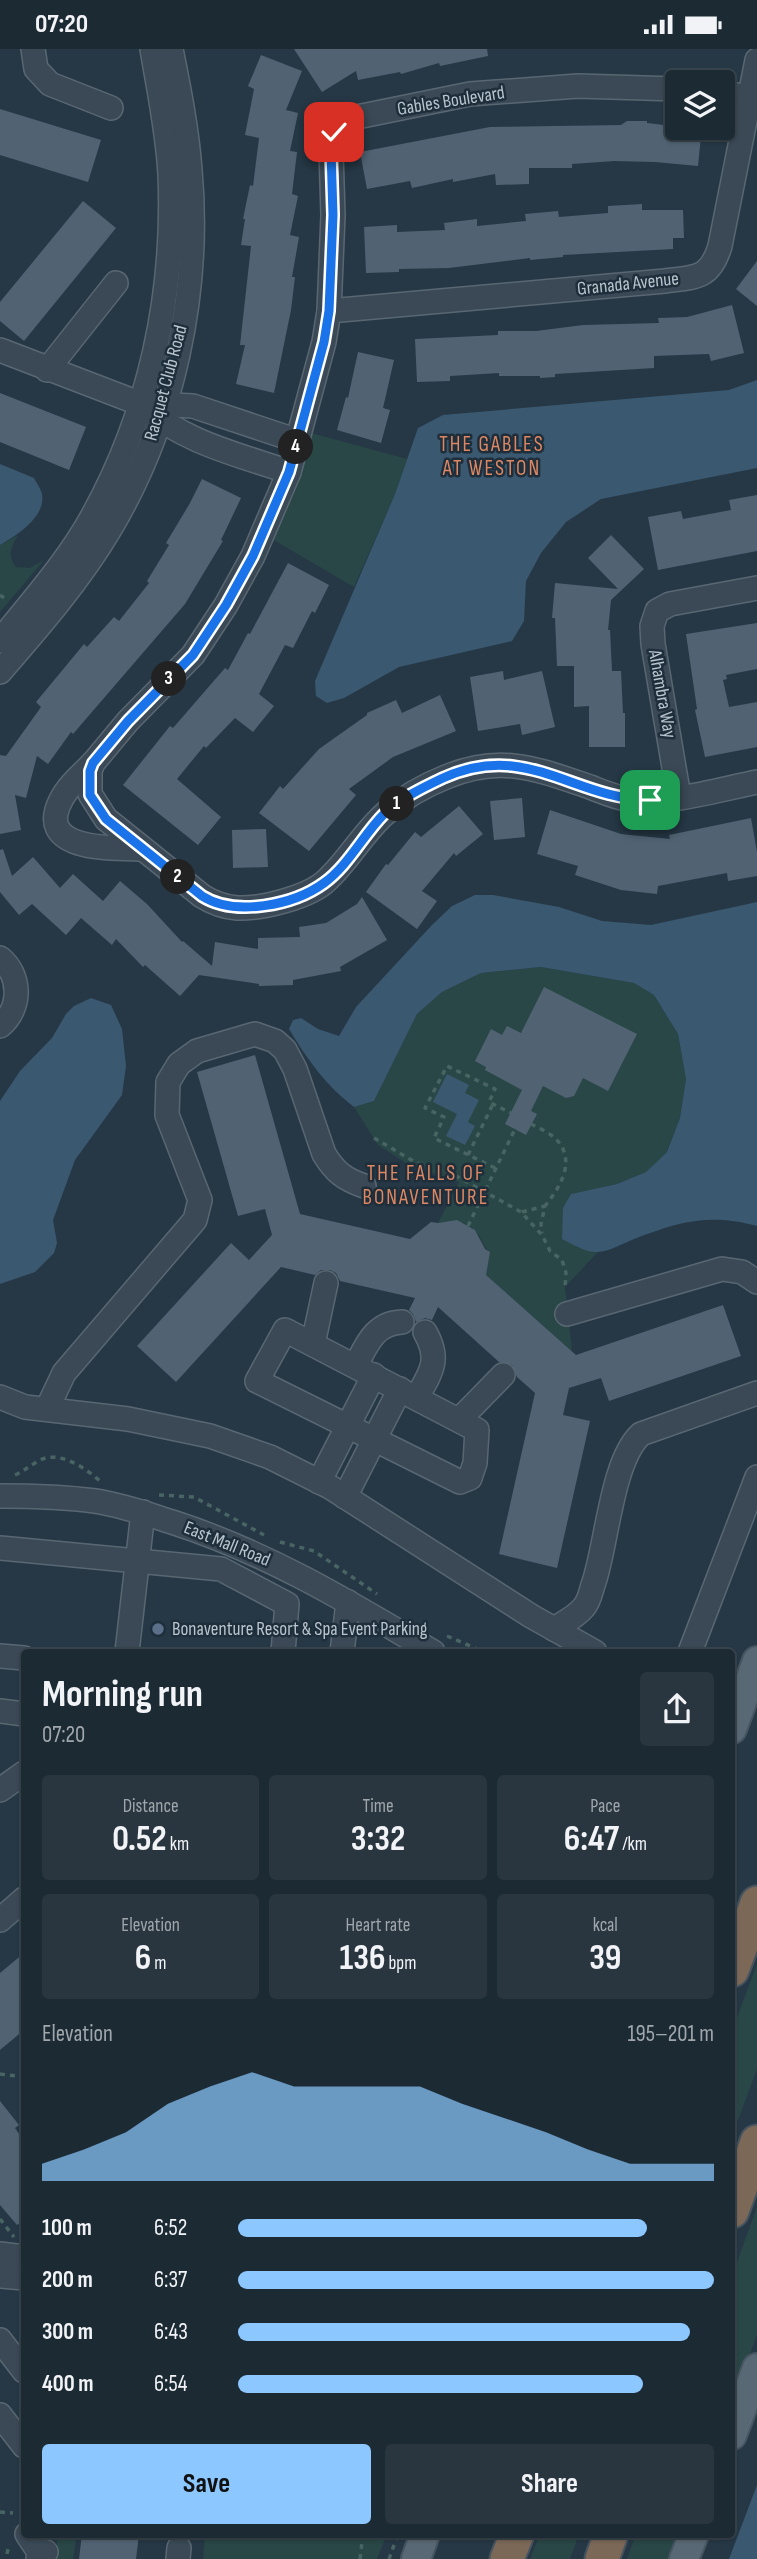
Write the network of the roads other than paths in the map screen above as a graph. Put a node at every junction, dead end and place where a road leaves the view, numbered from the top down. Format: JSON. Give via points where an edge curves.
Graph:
{"nodes":[{"id":1,"x":33,"y":49,"type":"edge"},
{"id":2,"x":152,"y":49,"type":"edge"},
{"id":3,"x":172,"y":49,"type":"edge"},
{"id":4,"x":757,"y":60,"type":"edge"},
{"id":5,"x":665,"y":89,"type":"edge"},
{"id":6,"x":735,"y":95,"type":"edge"},
{"id":7,"x":753,"y":97,"type":"edge"},
{"id":8,"x":111,"y":108,"type":"dead end"},
{"id":9,"x":116,"y":283,"type":"dead end"},
{"id":10,"x":329,"y":311,"type":"junction"},
{"id":11,"x":0,"y":350,"type":"edge"},
{"id":12,"x":47,"y":370,"type":"junction"},
{"id":13,"x":141,"y":404,"type":"junction"},
{"id":14,"x":162,"y":412,"type":"junction"},
{"id":15,"x":298,"y":441,"type":"junction"},
{"id":16,"x":289,"y":472,"type":"junction"},
{"id":17,"x":757,"y":588,"type":"edge"},
{"id":18,"x":0,"y":641,"type":"edge"},
{"id":19,"x":0,"y":672,"type":"edge"},
{"id":20,"x":93,"y":763,"type":"junction"},
{"id":21,"x":757,"y":782,"type":"edge"},
{"id":22,"x":679,"y":797,"type":"junction"},
{"id":23,"x":143,"y":849,"type":"junction"},
{"id":24,"x":0,"y":958,"type":"edge"},
{"id":25,"x":0,"y":1026,"type":"edge"},
{"id":26,"x":364,"y":1186,"type":"dead end"},
{"id":27,"x":757,"y":1282,"type":"edge"},
{"id":28,"x":326,"y":1283,"type":"dead end"},
{"id":29,"x":568,"y":1314,"type":"dead end"},
{"id":30,"x":402,"y":1322,"type":"dead end"},
{"id":31,"x":425,"y":1332,"type":"dead end"},
{"id":32,"x":313,"y":1344,"type":"junction"},
{"id":33,"x":365,"y":1370,"type":"junction"},
{"id":34,"x":503,"y":1375,"type":"dead end"},
{"id":35,"x":757,"y":1392,"type":"edge"},
{"id":36,"x":409,"y":1393,"type":"junction"},
{"id":37,"x":0,"y":1397,"type":"edge"},
{"id":38,"x":47,"y":1409,"type":"junction"},
{"id":39,"x":459,"y":1420,"type":"junction"},
{"id":40,"x":348,"y":1427,"type":"junction"},
{"id":41,"x":375,"y":1439,"type":"junction"},
{"id":42,"x":757,"y":1477,"type":"edge"},
{"id":43,"x":319,"y":1482,"type":"junction"},
{"id":44,"x":0,"y":1496,"type":"edge"},
{"id":45,"x":345,"y":1497,"type":"junction"},
{"id":46,"x":142,"y":1512,"type":"junction"},
{"id":47,"x":0,"y":1548,"type":"edge"},
{"id":48,"x":137,"y":1561,"type":"junction"},
{"id":49,"x":348,"y":1602,"type":"junction"},
{"id":50,"x":554,"y":1629,"type":"junction"},
{"id":51,"x":127,"y":1649,"type":"edge"},
{"id":52,"x":283,"y":1649,"type":"edge"},
{"id":53,"x":342,"y":1649,"type":"edge"},
{"id":54,"x":428,"y":1649,"type":"edge"},
{"id":55,"x":590,"y":1649,"type":"edge"},
{"id":56,"x":691,"y":1649,"type":"edge"},
{"id":57,"x":0,"y":1656,"type":"edge"},
{"id":58,"x":21,"y":1658,"type":"edge"},
{"id":59,"x":757,"y":1661,"type":"edge"},
{"id":60,"x":0,"y":1711,"type":"edge"},
{"id":61,"x":21,"y":1714,"type":"edge"},
{"id":62,"x":735,"y":1721,"type":"edge"},
{"id":63,"x":21,"y":1775,"type":"edge"},
{"id":64,"x":0,"y":1790,"type":"edge"},
{"id":65,"x":21,"y":1902,"type":"edge"},
{"id":66,"x":757,"y":1903,"type":"edge"},
{"id":67,"x":0,"y":1920,"type":"edge"},
{"id":68,"x":735,"y":1962,"type":"edge"},
{"id":69,"x":757,"y":2142,"type":"edge"},
{"id":70,"x":735,"y":2203,"type":"edge"},
{"id":71,"x":0,"y":2255,"type":"edge"},
{"id":72,"x":21,"y":2257,"type":"edge"},
{"id":73,"x":0,"y":2276,"type":"edge"},
{"id":74,"x":21,"y":2279,"type":"edge"},
{"id":75,"x":0,"y":2340,"type":"edge"},
{"id":76,"x":21,"y":2367,"type":"edge"},
{"id":77,"x":757,"y":2368,"type":"edge"},
{"id":78,"x":0,"y":2415,"type":"edge"},
{"id":79,"x":735,"y":2427,"type":"edge"},
{"id":80,"x":21,"y":2442,"type":"edge"},
{"id":81,"x":30,"y":2538,"type":"edge"},
{"id":82,"x":424,"y":2538,"type":"edge"},
{"id":83,"x":515,"y":2538,"type":"edge"},
{"id":84,"x":610,"y":2538,"type":"edge"},
{"id":85,"x":692,"y":2538,"type":"edge"},
{"id":86,"x":45,"y":2551,"type":"edge"},
{"id":87,"x":416,"y":2559,"type":"edge"},
{"id":88,"x":507,"y":2559,"type":"edge"},
{"id":89,"x":602,"y":2559,"type":"edge"},
{"id":90,"x":684,"y":2559,"type":"edge"}],
"edges":[{"from":1,"to":8,"type":"street","via":[[36,69],[50,83]]},
{"from":2,"to":13,"type":"street","name":"Racquet Club Road","via":[[164,116],[171,225],[166,292]]},
{"from":3,"to":14,"type":"street","name":"Racquet Club Road","via":[[191,172],[192,232],[189,290]]},
{"from":4,"to":7,"type":"street","name":"Granada Avenue"},
{"from":5,"to":10,"type":"street","name":"Gables Boulevard","via":[[578,86],[470,94],[347,120],[338,126],[332,140]]},
{"from":6,"to":7,"type":"street"},
{"from":7,"to":10,"type":"street","name":"Granada Avenue","via":[[720,246],[705,274]]},
{"from":9,"to":12,"type":"street"},
{"from":10,"to":15,"type":"street","name":"Gables Boulevard"},
{"from":11,"to":12,"type":"street"},
{"from":12,"to":13,"type":"street"},
{"from":13,"to":14,"type":"street"},
{"from":13,"to":18,"type":"street","name":"Racquet Club Road","via":[[92,518],[56,572]]},
{"from":14,"to":15,"type":"street","via":[[193,406]]},
{"from":14,"to":16,"type":"street","via":[[186,437]]},
{"from":14,"to":19,"type":"street","name":"Racquet Club Road","via":[[145,460],[111,528],[68,590]]},
{"from":15,"to":16,"type":"street","name":"Gables Boulevard"},
{"from":16,"to":20,"type":"street","name":"Gables Boulevard","via":[[253,556],[193,655]]},
{"from":17,"to":22,"type":"street","name":"Alhambra Way","via":[[670,604],[656,611],[653,644]]},
{"from":20,"to":23,"type":"street","via":[[90,795],[106,819]]},
{"from":20,"to":23,"type":"street","name":"Gables Boulevard","via":[[61,799],[57,817],[61,834],[86,845]]},
{"from":21,"to":22,"type":"street"},
{"from":22,"to":23,"type":"street","via":[[630,800],[531,767],[469,769],[411,795],[385,813],[326,882],[305,894],[249,908],[211,902]]},
{"from":24,"to":25,"type":"street","via":[[12,971],[17,997]]},
{"from":26,"to":38,"type":"street","via":[[338,1174],[330,1164],[295,1069],[275,1041],[255,1034],[197,1051],[179,1065],[168,1082],[167,1115],[200,1200],[195,1220],[64,1373]]},
{"from":27,"to":29,"type":"street","via":[[742,1272],[722,1269]]},
{"from":28,"to":32,"type":"street"},
{"from":30,"to":33,"type":"street","via":[[382,1326],[372,1335]]},
{"from":31,"to":36,"type":"street","via":[[435,1357],[431,1373]]},
{"from":32,"to":33,"type":"street"},
{"from":32,"to":40,"type":"street","via":[[285,1330],[257,1381]]},
{"from":33,"to":36,"type":"street"},
{"from":33,"to":40,"type":"street"},
{"from":34,"to":39,"type":"street"},
{"from":35,"to":50,"type":"street","via":[[641,1434],[631,1442],[587,1604]]},
{"from":36,"to":39,"type":"street"},
{"from":36,"to":41,"type":"street"},
{"from":37,"to":38,"type":"street","via":[[25,1407]]},
{"from":38,"to":43,"type":"street","via":[[209,1436],[270,1457]]},
{"from":39,"to":41,"type":"street","via":[[477,1430],[475,1463],[470,1478],[460,1482]]},
{"from":40,"to":41,"type":"street"},
{"from":40,"to":43,"type":"street"},
{"from":41,"to":45,"type":"street"},
{"from":42,"to":56,"type":"street"},
{"from":43,"to":45,"type":"street"},
{"from":44,"to":46,"type":"street","name":"East Mall Road","via":[[96,1501]]},
{"from":45,"to":50,"type":"street"},
{"from":46,"to":48,"type":"street"},
{"from":46,"to":49,"type":"street","name":"East Mall Road","via":[[249,1550]]},
{"from":47,"to":48,"type":"street"},
{"from":48,"to":51,"type":"street"},
{"from":48,"to":52,"type":"street","via":[[220,1569],[287,1604]]},
{"from":49,"to":53,"type":"street"},
{"from":49,"to":54,"type":"street","name":"East Mall Road"},
{"from":50,"to":55,"type":"street"},
{"from":57,"to":58,"type":"street"},
{"from":59,"to":62,"type":"main road"},
{"from":60,"to":61,"type":"street"},
{"from":63,"to":64,"type":"street"},
{"from":65,"to":67,"type":"street"},
{"from":66,"to":68,"type":"highway"},
{"from":69,"to":70,"type":"highway"},
{"from":71,"to":72,"type":"street"},
{"from":73,"to":74,"type":"street"},
{"from":75,"to":76,"type":"street"},
{"from":77,"to":79,"type":"main road"},
{"from":78,"to":80,"type":"street"},
{"from":81,"to":86,"type":"street","via":[[37,2549]]},
{"from":82,"to":87,"type":"main road"},
{"from":83,"to":88,"type":"highway"},
{"from":84,"to":89,"type":"highway"},
{"from":85,"to":90,"type":"main road"}]}
